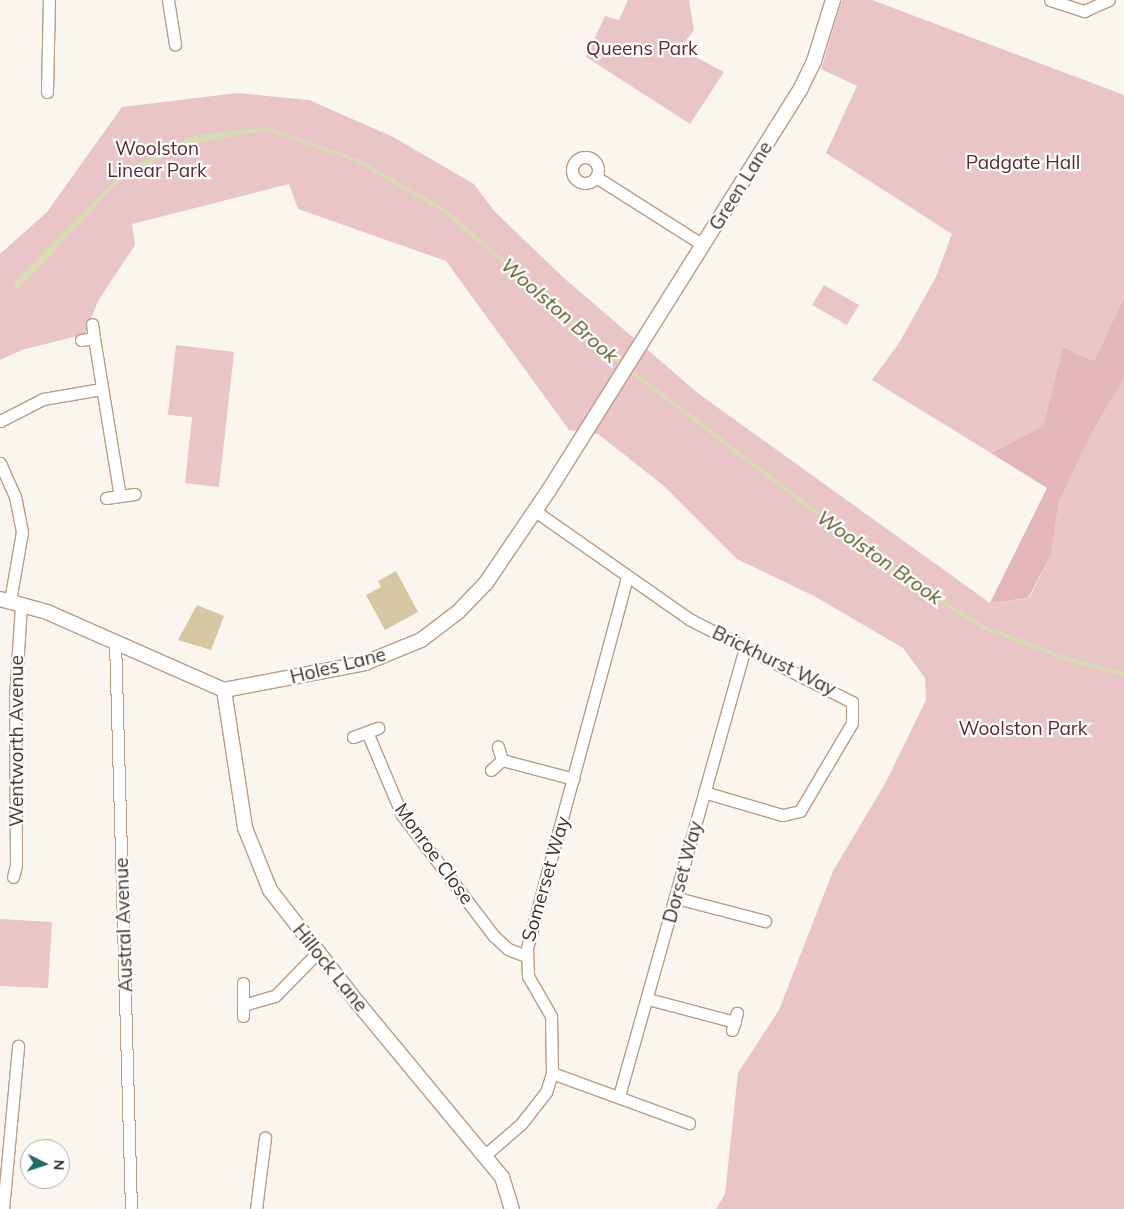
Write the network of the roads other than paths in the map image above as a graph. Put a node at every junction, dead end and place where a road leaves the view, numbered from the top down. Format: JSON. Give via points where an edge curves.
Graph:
{"nodes":[{"id":1,"x":49,"y":0,"type":"edge"},
{"id":2,"x":168,"y":0,"type":"edge"},
{"id":3,"x":832,"y":0,"type":"edge"},
{"id":4,"x":1050,"y":0,"type":"edge"},
{"id":5,"x":1108,"y":0,"type":"edge"},
{"id":6,"x":175,"y":44,"type":"dead end"},
{"id":7,"x":47,"y":92,"type":"dead end"},
{"id":8,"x":596,"y":177,"type":"dead end"},
{"id":9,"x":703,"y":245,"type":"junction"},
{"id":10,"x":92,"y":324,"type":"dead end"},
{"id":11,"x":94,"y":338,"type":"junction"},
{"id":12,"x":81,"y":340,"type":"dead end"},
{"id":13,"x":620,"y":378,"type":"joint"},
{"id":14,"x":101,"y":389,"type":"junction"},
{"id":15,"x":0,"y":420,"type":"edge"},
{"id":16,"x":0,"y":463,"type":"edge"},
{"id":17,"x":135,"y":494,"type":"dead end"},
{"id":18,"x":120,"y":496,"type":"junction"},
{"id":19,"x":106,"y":498,"type":"dead end"},
{"id":20,"x":535,"y":511,"type":"junction"},
{"id":21,"x":627,"y":577,"type":"junction"},
{"id":22,"x":10,"y":601,"type":"edge"},
{"id":23,"x":115,"y":640,"type":"junction"},
{"id":24,"x":745,"y":648,"type":"junction"},
{"id":25,"x":224,"y":690,"type":"junction"},
{"id":26,"x":353,"y":737,"type":"dead end"},
{"id":27,"x":498,"y":747,"type":"dead end"},
{"id":28,"x":502,"y":760,"type":"junction"},
{"id":29,"x":492,"y":770,"type":"dead end"},
{"id":30,"x":574,"y":779,"type":"junction"},
{"id":31,"x":704,"y":792,"type":"junction"},
{"id":32,"x":13,"y":878,"type":"dead end"},
{"id":33,"x":677,"y":898,"type":"junction"},
{"id":34,"x":764,"y":921,"type":"dead end"},
{"id":35,"x":317,"y":953,"type":"junction"},
{"id":36,"x":526,"y":956,"type":"junction"},
{"id":37,"x":243,"y":983,"type":"dead end"},
{"id":38,"x":648,"y":999,"type":"junction"},
{"id":39,"x":735,"y":1022,"type":"dead end"},
{"id":40,"x":18,"y":1046,"type":"dead end"},
{"id":41,"x":552,"y":1074,"type":"junction"},
{"id":42,"x":619,"y":1096,"type":"junction"},
{"id":43,"x":689,"y":1124,"type":"dead end"},
{"id":44,"x":265,"y":1138,"type":"dead end"},
{"id":45,"x":485,"y":1155,"type":"junction"},
{"id":46,"x":3,"y":1209,"type":"edge"},
{"id":47,"x":131,"y":1209,"type":"edge"},
{"id":48,"x":256,"y":1209,"type":"edge"},
{"id":49,"x":512,"y":1209,"type":"edge"}],
"edges":[{"from":1,"to":7,"type":"street"},
{"from":2,"to":6,"type":"street"},
{"from":3,"to":9,"type":"street","name":"Green Lane","via":[[814,61],[800,90]]},
{"from":4,"to":5,"type":"street","via":[[1084,12]]},
{"from":8,"to":9,"type":"street"},
{"from":9,"to":13,"type":"street","name":"Green Lane"},
{"from":10,"to":11,"type":"street"},
{"from":11,"to":12,"type":"street"},
{"from":11,"to":14,"type":"street"},
{"from":13,"to":20,"type":"street","name":"Holes Lane"},
{"from":14,"to":15,"type":"street","via":[[43,399]]},
{"from":14,"to":18,"type":"street"},
{"from":16,"to":22,"type":"street","name":"Wentworth Avenue","via":[[15,496],[22,532]]},
{"from":17,"to":18,"type":"street"},
{"from":18,"to":19,"type":"street"},
{"from":20,"to":21,"type":"street","name":"Brickhurst Way"},
{"from":20,"to":25,"type":"street","name":"Holes Lane","via":[[486,583],[458,612],[420,640],[365,663]]},
{"from":21,"to":24,"type":"street","name":"Brickhurst Way","via":[[697,623]]},
{"from":21,"to":30,"type":"street","name":"Somerset Way"},
{"from":22,"to":23,"type":"street"},
{"from":22,"to":32,"type":"street","name":"Wentworth Avenue","via":[[15,698],[16,865]]},
{"from":23,"to":25,"type":"street"},
{"from":23,"to":47,"type":"street","name":"Austral Avenue"},
{"from":24,"to":31,"type":"street","name":"Dorset Way"},
{"from":24,"to":31,"type":"street","name":"Brickhurst Way","via":[[843,694],[854,708],[854,718],[800,811],[782,815]]},
{"from":25,"to":35,"type":"street","name":"Hillock Lane","via":[[242,807],[255,858],[270,890]]},
{"from":26,"to":36,"type":"street","name":"Monroe Close","via":[[373,730],[402,816],[494,936],[508,949]]},
{"from":27,"to":28,"type":"street"},
{"from":28,"to":29,"type":"street"},
{"from":28,"to":30,"type":"street"},
{"from":30,"to":36,"type":"street","name":"Somerset Way"},
{"from":31,"to":33,"type":"street","name":"Dorset Way"},
{"from":33,"to":34,"type":"street"},
{"from":33,"to":38,"type":"street","name":"Dorset Way"},
{"from":35,"to":37,"type":"street","via":[[275,996],[243,1011]]},
{"from":35,"to":45,"type":"street","name":"Hillock Lane"},
{"from":36,"to":41,"type":"street","name":"Somerset Way","via":[[528,976],[551,1016]]},
{"from":38,"to":39,"type":"street"},
{"from":38,"to":42,"type":"street","name":"Dorset Way"},
{"from":40,"to":46,"type":"street"},
{"from":41,"to":42,"type":"street"},
{"from":41,"to":45,"type":"street","name":"Somerset Way","via":[[546,1092],[521,1124]]},
{"from":42,"to":43,"type":"street"},
{"from":44,"to":48,"type":"street"},
{"from":45,"to":49,"type":"street","name":"Hillock Lane","via":[[502,1177]]}]}
